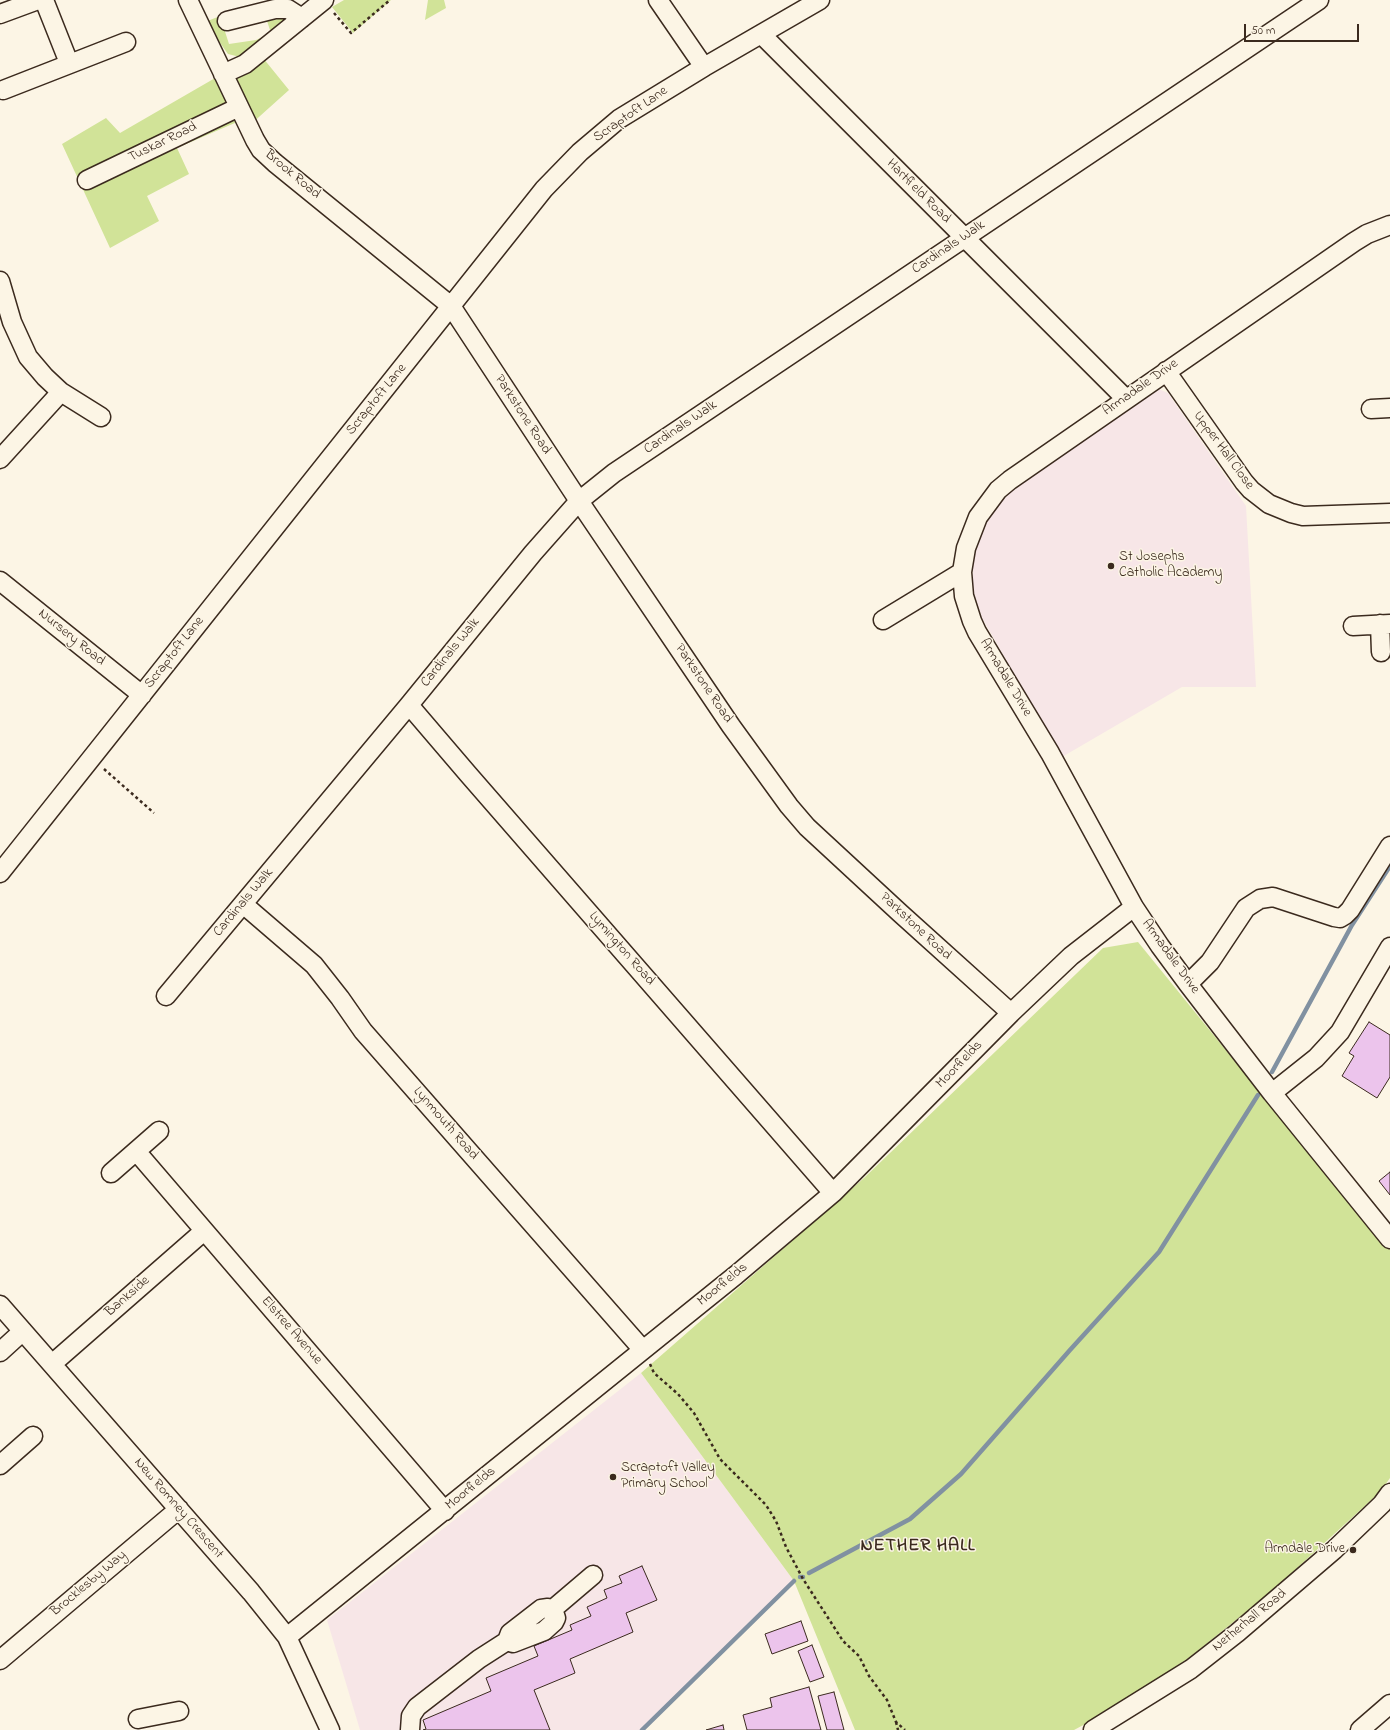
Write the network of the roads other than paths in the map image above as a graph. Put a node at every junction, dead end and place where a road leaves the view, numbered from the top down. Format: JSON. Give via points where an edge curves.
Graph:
{"nodes":[{"id":1,"x":38,"y":0,"type":"edge"},
{"id":2,"x":44,"y":0,"type":"edge"},
{"id":3,"x":188,"y":0,"type":"edge"},
{"id":4,"x":323,"y":0,"type":"edge"},
{"id":5,"x":658,"y":0,"type":"edge"},
{"id":6,"x":820,"y":0,"type":"edge"},
{"id":7,"x":1319,"y":0,"type":"edge"},
{"id":8,"x":0,"y":14,"type":"edge"},
{"id":9,"x":302,"y":18,"type":"junction"},
{"id":10,"x":227,"y":21,"type":"dead end"},
{"id":11,"x":761,"y":34,"type":"junction"},
{"id":12,"x":126,"y":42,"type":"dead end"},
{"id":13,"x":69,"y":63,"type":"junction"},
{"id":14,"x":704,"y":67,"type":"junction"},
{"id":15,"x":223,"y":74,"type":"junction"},
{"id":16,"x":3,"y":90,"type":"dead end"},
{"id":17,"x":239,"y":107,"type":"junction"},
{"id":18,"x":87,"y":180,"type":"dead end"},
{"id":19,"x":1390,"y":225,"type":"edge"},
{"id":20,"x":964,"y":238,"type":"junction"},
{"id":21,"x":0,"y":281,"type":"edge"},
{"id":22,"x":451,"y":306,"type":"junction"},
{"id":23,"x":1166,"y":371,"type":"junction"},
{"id":24,"x":61,"y":392,"type":"junction"},
{"id":25,"x":1126,"y":399,"type":"junction"},
{"id":26,"x":1390,"y":408,"type":"edge"},
{"id":27,"x":1371,"y":409,"type":"dead end"},
{"id":28,"x":101,"y":417,"type":"dead end"},
{"id":29,"x":0,"y":459,"type":"edge"},
{"id":30,"x":579,"y":501,"type":"junction"},
{"id":31,"x":1390,"y":513,"type":"edge"},
{"id":32,"x":962,"y":572,"type":"junction"},
{"id":33,"x":0,"y":581,"type":"edge"},
{"id":34,"x":883,"y":620,"type":"dead end"},
{"id":35,"x":1385,"y":624,"type":"edge"},
{"id":36,"x":1353,"y":626,"type":"dead end"},
{"id":37,"x":1381,"y":652,"type":"dead end"},
{"id":38,"x":142,"y":695,"type":"junction"},
{"id":39,"x":409,"y":704,"type":"junction"},
{"id":40,"x":1390,"y":846,"type":"edge"},
{"id":41,"x":0,"y":873,"type":"edge"},
{"id":42,"x":243,"y":904,"type":"junction"},
{"id":43,"x":1134,"y":907,"type":"junction"},
{"id":44,"x":1390,"y":947,"type":"edge"},
{"id":45,"x":1188,"y":984,"type":"junction"},
{"id":46,"x":166,"y":996,"type":"dead end"},
{"id":47,"x":1011,"y":1013,"type":"junction"},
{"id":48,"x":1272,"y":1093,"type":"junction"},
{"id":49,"x":159,"y":1131,"type":"dead end"},
{"id":50,"x":136,"y":1151,"type":"junction"},
{"id":51,"x":111,"y":1173,"type":"dead end"},
{"id":52,"x":833,"y":1193,"type":"junction"},
{"id":53,"x":204,"y":1230,"type":"junction"},
{"id":54,"x":1390,"y":1239,"type":"edge"},
{"id":55,"x":0,"y":1305,"type":"edge"},
{"id":56,"x":23,"y":1331,"type":"junction"},
{"id":57,"x":643,"y":1350,"type":"junction"},
{"id":58,"x":0,"y":1352,"type":"edge"},
{"id":59,"x":52,"y":1364,"type":"junction"},
{"id":60,"x":33,"y":1436,"type":"dead end"},
{"id":61,"x":0,"y":1465,"type":"edge"},
{"id":62,"x":1387,"y":1502,"type":"edge"},
{"id":63,"x":179,"y":1509,"type":"junction"},
{"id":64,"x":445,"y":1510,"type":"junction"},
{"id":65,"x":593,"y":1575,"type":"dead end"},
{"id":66,"x":287,"y":1637,"type":"junction"},
{"id":67,"x":0,"y":1660,"type":"edge"},
{"id":68,"x":1390,"y":1704,"type":"edge"},
{"id":69,"x":180,"y":1711,"type":"dead end"},
{"id":70,"x":138,"y":1719,"type":"dead end"},
{"id":71,"x":160,"y":1722,"type":"edge"},
{"id":72,"x":330,"y":1730,"type":"edge"},
{"id":73,"x":410,"y":1730,"type":"edge"},
{"id":74,"x":1094,"y":1730,"type":"edge"},
{"id":75,"x":1360,"y":1730,"type":"edge"}],
"edges":[{"from":1,"to":8,"type":"street"},
{"from":2,"to":13,"type":"street"},
{"from":3,"to":15,"type":"street","name":"Brook Road"},
{"from":4,"to":9,"type":"street"},
{"from":5,"to":14,"type":"street"},
{"from":6,"to":11,"type":"street","name":"Scraptoft Lane"},
{"from":7,"to":20,"type":"street","name":"Cardinals Walk"},
{"from":9,"to":10,"type":"street","via":[[288,9],[275,9]]},
{"from":9,"to":15,"type":"street","via":[[245,64]]},
{"from":11,"to":14,"type":"street","name":"Scraptoft Lane"},
{"from":11,"to":20,"type":"street","name":"Hartfield Road"},
{"from":12,"to":13,"type":"street"},
{"from":13,"to":16,"type":"street"},
{"from":14,"to":22,"type":"street","name":"Scraptoft Lane","via":[[619,119],[580,152],[544,189]]},
{"from":15,"to":17,"type":"street","name":"Brook Road"},
{"from":17,"to":18,"type":"street","name":"Tuskar Road"},
{"from":17,"to":22,"type":"street","name":"Brook Road","via":[[255,140],[268,157]]},
{"from":19,"to":23,"type":"street","name":"Armadale Drive","via":[[1354,242]]},
{"from":20,"to":25,"type":"street","name":"Hartfield Road"},
{"from":20,"to":30,"type":"street","name":"Cardinals Walk","via":[[614,473]]},
{"from":21,"to":24,"type":"street","via":[[12,322],[28,357]]},
{"from":22,"to":30,"type":"street","name":"Parkstone Road"},
{"from":22,"to":38,"type":"street","name":"Scraptoft Lane"},
{"from":23,"to":25,"type":"street","name":"Armadale Drive"},
{"from":23,"to":31,"type":"street","name":"Upper Hall Close","via":[[1244,482],[1269,504],[1303,516]]},
{"from":24,"to":28,"type":"street"},
{"from":24,"to":29,"type":"street"},
{"from":25,"to":32,"type":"street","name":"Armadale Drive","via":[[998,490],[978,517],[971,532]]},
{"from":26,"to":27,"type":"street"},
{"from":30,"to":39,"type":"street","name":"Cardinals Walk"},
{"from":30,"to":47,"type":"street","name":"Parkstone Road","via":[[788,806],[900,913]]},
{"from":32,"to":34,"type":"street"},
{"from":32,"to":43,"type":"street","name":"Armadale Drive","via":[[964,596],[977,632],[1050,753]]},
{"from":33,"to":38,"type":"street","name":"Nursery Road"},
{"from":35,"to":36,"type":"street"},
{"from":35,"to":37,"type":"street"},
{"from":38,"to":41,"type":"street","name":"Scraptoft Lane"},
{"from":39,"to":42,"type":"street","name":"Cardinals Walk"},
{"from":39,"to":52,"type":"street","name":"Lymington Road"},
{"from":40,"to":45,"type":"street","via":[[1345,915],[1340,918],[1334,917],[1273,897],[1260,898],[1246,908],[1210,962]]},
{"from":42,"to":46,"type":"street","name":"Cardinals Walk"},
{"from":42,"to":57,"type":"street","name":"Lynmouth Road","via":[[314,965],[363,1031]]},
{"from":43,"to":45,"type":"street","name":"Armadale Drive"},
{"from":43,"to":47,"type":"street","name":"Moorfields","via":[[1071,956]]},
{"from":44,"to":48,"type":"street","via":[[1340,1032],[1316,1058]]},
{"from":45,"to":48,"type":"street","name":"Armadale Drive"},
{"from":47,"to":52,"type":"street","name":"Moorfields"},
{"from":48,"to":54,"type":"street","name":"Armadale Drive"},
{"from":49,"to":50,"type":"street"},
{"from":50,"to":51,"type":"street"},
{"from":50,"to":53,"type":"street","name":"Elstree Avenue"},
{"from":52,"to":57,"type":"street","name":"Moorfields"},
{"from":53,"to":59,"type":"street","name":"Bankside"},
{"from":53,"to":64,"type":"street","name":"Elstree Avenue"},
{"from":55,"to":56,"type":"street","name":"New Romney Crescent"},
{"from":56,"to":58,"type":"street"},
{"from":56,"to":59,"type":"street","name":"New Romney Crescent"},
{"from":57,"to":64,"type":"street","name":"Moorfields"},
{"from":59,"to":63,"type":"street","name":"New Romney Crescent"},
{"from":60,"to":61,"type":"street"},
{"from":62,"to":74,"type":"street","name":"Netherhall Road","via":[[1237,1633],[1191,1669]]},
{"from":63,"to":66,"type":"street","name":"New Romney Crescent"},
{"from":63,"to":67,"type":"street","name":"Brocklesby Way"},
{"from":64,"to":66,"type":"street","name":"Moorfields"},
{"from":65,"to":73,"type":"street","via":[[553,1609],[542,1609],[510,1633],[507,1641],[479,1659],[417,1707],[412,1716]]},
{"from":66,"to":72,"type":"street","name":"New Romney Crescent"},
{"from":68,"to":75,"type":"street"},
{"from":69,"to":71,"type":"street"},
{"from":70,"to":71,"type":"street"}]}
